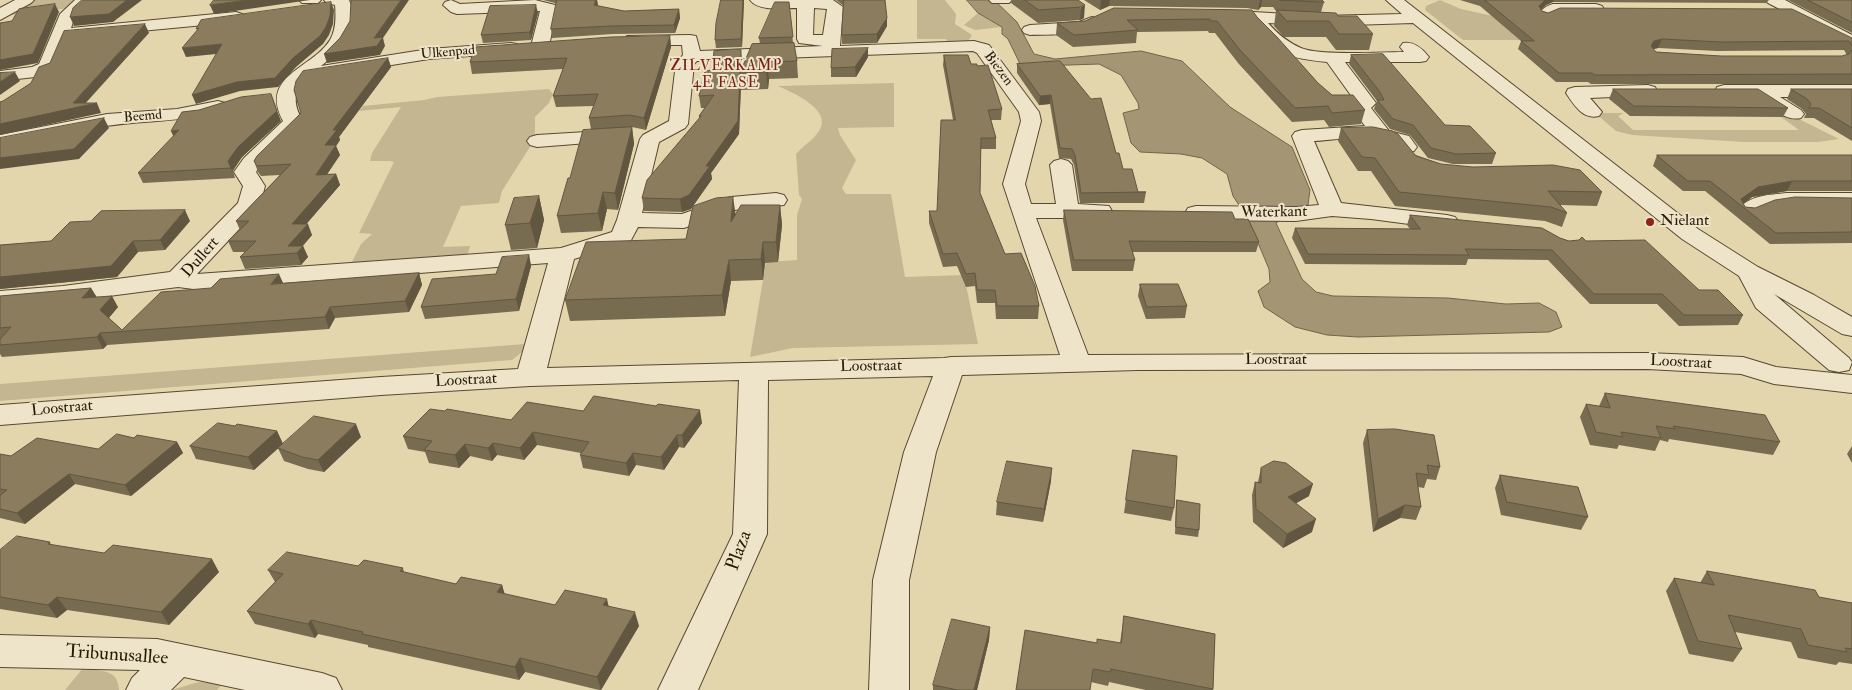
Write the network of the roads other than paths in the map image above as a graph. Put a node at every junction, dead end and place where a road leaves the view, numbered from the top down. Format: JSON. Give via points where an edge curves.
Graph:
{"nodes":[{"id":1,"x":26,"y":0,"type":"edge"},
{"id":2,"x":84,"y":0,"type":"edge"},
{"id":3,"x":313,"y":0,"type":"edge"},
{"id":4,"x":758,"y":0,"type":"edge"},
{"id":5,"x":997,"y":0,"type":"edge"},
{"id":6,"x":1004,"y":0,"type":"edge"},
{"id":7,"x":1256,"y":0,"type":"edge"},
{"id":8,"x":1394,"y":0,"type":"edge"},
{"id":9,"x":338,"y":1,"type":"edge"},
{"id":10,"x":1345,"y":1,"type":"dead end"},
{"id":11,"x":536,"y":2,"type":"edge"},
{"id":12,"x":810,"y":3,"type":"junction"},
{"id":13,"x":301,"y":4,"type":"edge"},
{"id":14,"x":451,"y":4,"type":"dead end"},
{"id":15,"x":1768,"y":5,"type":"edge"},
{"id":16,"x":1081,"y":8,"type":"edge"},
{"id":17,"x":1607,"y":9,"type":"edge"},
{"id":18,"x":0,"y":15,"type":"edge"},
{"id":19,"x":1202,"y":15,"type":"edge"},
{"id":20,"x":1546,"y":15,"type":"edge"},
{"id":21,"x":247,"y":16,"type":"edge"},
{"id":22,"x":1262,"y":18,"type":"junction"},
{"id":23,"x":1416,"y":18,"type":"junction"},
{"id":24,"x":1360,"y":20,"type":"junction"},
{"id":25,"x":1030,"y":30,"type":"dead end"},
{"id":26,"x":61,"y":34,"type":"junction"},
{"id":27,"x":613,"y":41,"type":"edge"},
{"id":28,"x":1852,"y":42,"type":"edge"},
{"id":29,"x":831,"y":46,"type":"junction"},
{"id":30,"x":1409,"y":46,"type":"dead end"},
{"id":31,"x":1299,"y":54,"type":"junction"},
{"id":32,"x":692,"y":56,"type":"junction"},
{"id":33,"x":1332,"y":57,"type":"junction"},
{"id":34,"x":34,"y":72,"type":"junction"},
{"id":35,"x":1298,"y":72,"type":"edge"},
{"id":36,"x":299,"y":75,"type":"junction"},
{"id":37,"x":0,"y":76,"type":"edge"},
{"id":38,"x":1718,"y":76,"type":"edge"},
{"id":39,"x":1664,"y":91,"type":"edge"},
{"id":40,"x":1702,"y":91,"type":"edge"},
{"id":41,"x":1749,"y":91,"type":"junction"},
{"id":42,"x":1852,"y":91,"type":"edge"},
{"id":43,"x":21,"y":92,"type":"edge"},
{"id":44,"x":234,"y":102,"type":"edge"},
{"id":45,"x":1592,"y":112,"type":"dead end"},
{"id":46,"x":1794,"y":114,"type":"dead end"},
{"id":47,"x":1379,"y":131,"type":"junction"},
{"id":48,"x":650,"y":139,"type":"junction"},
{"id":49,"x":0,"y":141,"type":"edge"},
{"id":50,"x":537,"y":141,"type":"dead end"},
{"id":51,"x":1420,"y":164,"type":"edge"},
{"id":52,"x":1061,"y":165,"type":"dead end"},
{"id":53,"x":776,"y":200,"type":"dead end"},
{"id":54,"x":1852,"y":200,"type":"edge"},
{"id":55,"x":1330,"y":209,"type":"junction"},
{"id":56,"x":1022,"y":211,"type":"junction"},
{"id":57,"x":1068,"y":211,"type":"junction"},
{"id":58,"x":1748,"y":211,"type":"edge"},
{"id":59,"x":1125,"y":212,"type":"edge"},
{"id":60,"x":1173,"y":213,"type":"edge"},
{"id":61,"x":629,"y":220,"type":"junction"},
{"id":62,"x":1471,"y":224,"type":"edge"},
{"id":63,"x":563,"y":256,"type":"junction"},
{"id":64,"x":1750,"y":272,"type":"junction"},
{"id":65,"x":178,"y":279,"type":"junction"},
{"id":66,"x":0,"y":299,"type":"edge"},
{"id":67,"x":1848,"y":359,"type":"edge"},
{"id":68,"x":1077,"y":363,"type":"junction"},
{"id":69,"x":951,"y":365,"type":"junction"},
{"id":70,"x":754,"y":370,"type":"junction"},
{"id":71,"x":530,"y":377,"type":"junction"},
{"id":72,"x":0,"y":415,"type":"edge"},
{"id":73,"x":0,"y":650,"type":"edge"},
{"id":74,"x":176,"y":660,"type":"junction"},
{"id":75,"x":146,"y":690,"type":"edge"},
{"id":76,"x":322,"y":690,"type":"edge"},
{"id":77,"x":678,"y":690,"type":"edge"},
{"id":78,"x":889,"y":690,"type":"edge"}],
"edges":[{"from":1,"to":18,"type":"street"},
{"from":2,"to":26,"type":"street","via":[[68,14]]},
{"from":3,"to":13,"type":"street","name":"Dullert"},
{"from":4,"to":12,"type":"street","via":[[766,3]]},
{"from":5,"to":6,"type":"street"},
{"from":7,"to":22,"type":"street","via":[[1269,15]]},
{"from":8,"to":23,"type":"street"},
{"from":9,"to":13,"type":"street","name":"Dullert"},
{"from":9,"to":36,"type":"street","name":"Dullert","via":[[344,15],[338,42]]},
{"from":10,"to":24,"type":"street"},
{"from":11,"to":14,"type":"street","via":[[457,9]]},
{"from":11,"to":36,"type":"street","name":"Ulkenpad","via":[[549,8],[548,45],[429,54]]},
{"from":12,"to":29,"type":"street","via":[[827,3],[834,7]]},
{"from":12,"to":29,"type":"street","via":[[805,8],[805,39]]},
{"from":15,"to":28,"type":"street","via":[[1792,10]]},
{"from":16,"to":25,"type":"street","via":[[1092,14],[1105,15],[1082,27]]},
{"from":17,"to":20,"type":"street","via":[[1553,9]]},
{"from":19,"to":22,"type":"street"},
{"from":21,"to":26,"type":"street"},
{"from":22,"to":24,"type":"street"},
{"from":22,"to":31,"type":"street","via":[[1259,22],[1276,42]]},
{"from":23,"to":24,"type":"street"},
{"from":23,"to":64,"type":"street","via":[[1690,234]]},
{"from":26,"to":34,"type":"street","via":[[47,67]]},
{"from":27,"to":32,"type":"street","via":[[690,40]]},
{"from":29,"to":32,"type":"street","name":"Biezen"},
{"from":29,"to":56,"type":"street","name":"Biezen","via":[[974,46],[983,49],[1030,112],[1031,121],[1014,184]]},
{"from":30,"to":33,"type":"street","via":[[1420,57]]},
{"from":31,"to":33,"type":"street"},
{"from":31,"to":35,"type":"street","via":[[1292,60]]},
{"from":32,"to":48,"type":"street","via":[[685,63],[678,124]]},
{"from":33,"to":47,"type":"street","via":[[1366,103],[1360,106]]},
{"from":34,"to":37,"type":"street"},
{"from":34,"to":43,"type":"street","via":[[28,87]]},
{"from":36,"to":65,"type":"street","name":"Dullert","via":[[277,95],[293,122],[250,162],[245,172],[254,186],[249,205]]},
{"from":38,"to":41,"type":"street"},
{"from":39,"to":45,"type":"street","via":[[1575,93]]},
{"from":40,"to":41,"type":"street"},
{"from":41,"to":42,"type":"street"},
{"from":41,"to":46,"type":"street"},
{"from":44,"to":49,"type":"street","name":"Beemd","via":[[202,112],[107,120]]},
{"from":47,"to":51,"type":"street","via":[[1382,135],[1402,140]]},
{"from":47,"to":55,"type":"street","name":"Waterkant","via":[[1302,136],[1332,206]]},
{"from":48,"to":50,"type":"street","via":[[632,135]]},
{"from":48,"to":61,"type":"street"},
{"from":52,"to":57,"type":"street"},
{"from":53,"to":61,"type":"street","via":[[731,204],[684,222]]},
{"from":54,"to":58,"type":"street","via":[[1787,200],[1761,203]]},
{"from":55,"to":60,"type":"street","name":"Waterkant","via":[[1296,214]]},
{"from":55,"to":62,"type":"street","name":"Waterkant"},
{"from":56,"to":57,"type":"street"},
{"from":56,"to":68,"type":"street","name":"Biezen"},
{"from":57,"to":59,"type":"street"},
{"from":61,"to":63,"type":"street","via":[[622,237]]},
{"from":63,"to":65,"type":"street","name":"Dullert","via":[[201,282]]},
{"from":63,"to":71,"type":"street"},
{"from":64,"to":67,"type":"street","via":[[1765,302]]},
{"from":64,"to":67,"type":"street","via":[[1805,300]]},
{"from":65,"to":66,"type":"street"},
{"from":67,"to":68,"type":"street","name":"Loostraat","via":[[1774,376],[1743,366],[1647,361]]},
{"from":68,"to":69,"type":"street","name":"Loostraat"},
{"from":69,"to":70,"type":"street","name":"Loostraat"},
{"from":69,"to":78,"type":"street","via":[[920,452],[891,580]]},
{"from":70,"to":71,"type":"street","name":"Loostraat"},
{"from":70,"to":77,"type":"street","name":"Plaza","via":[[750,534]]},
{"from":71,"to":72,"type":"street","name":"Loostraat"},
{"from":73,"to":74,"type":"street","name":"Tribunusallee","via":[[157,655]]},
{"from":74,"to":75,"type":"street"},
{"from":74,"to":76,"type":"street","name":"Tribunusallee"}]}
